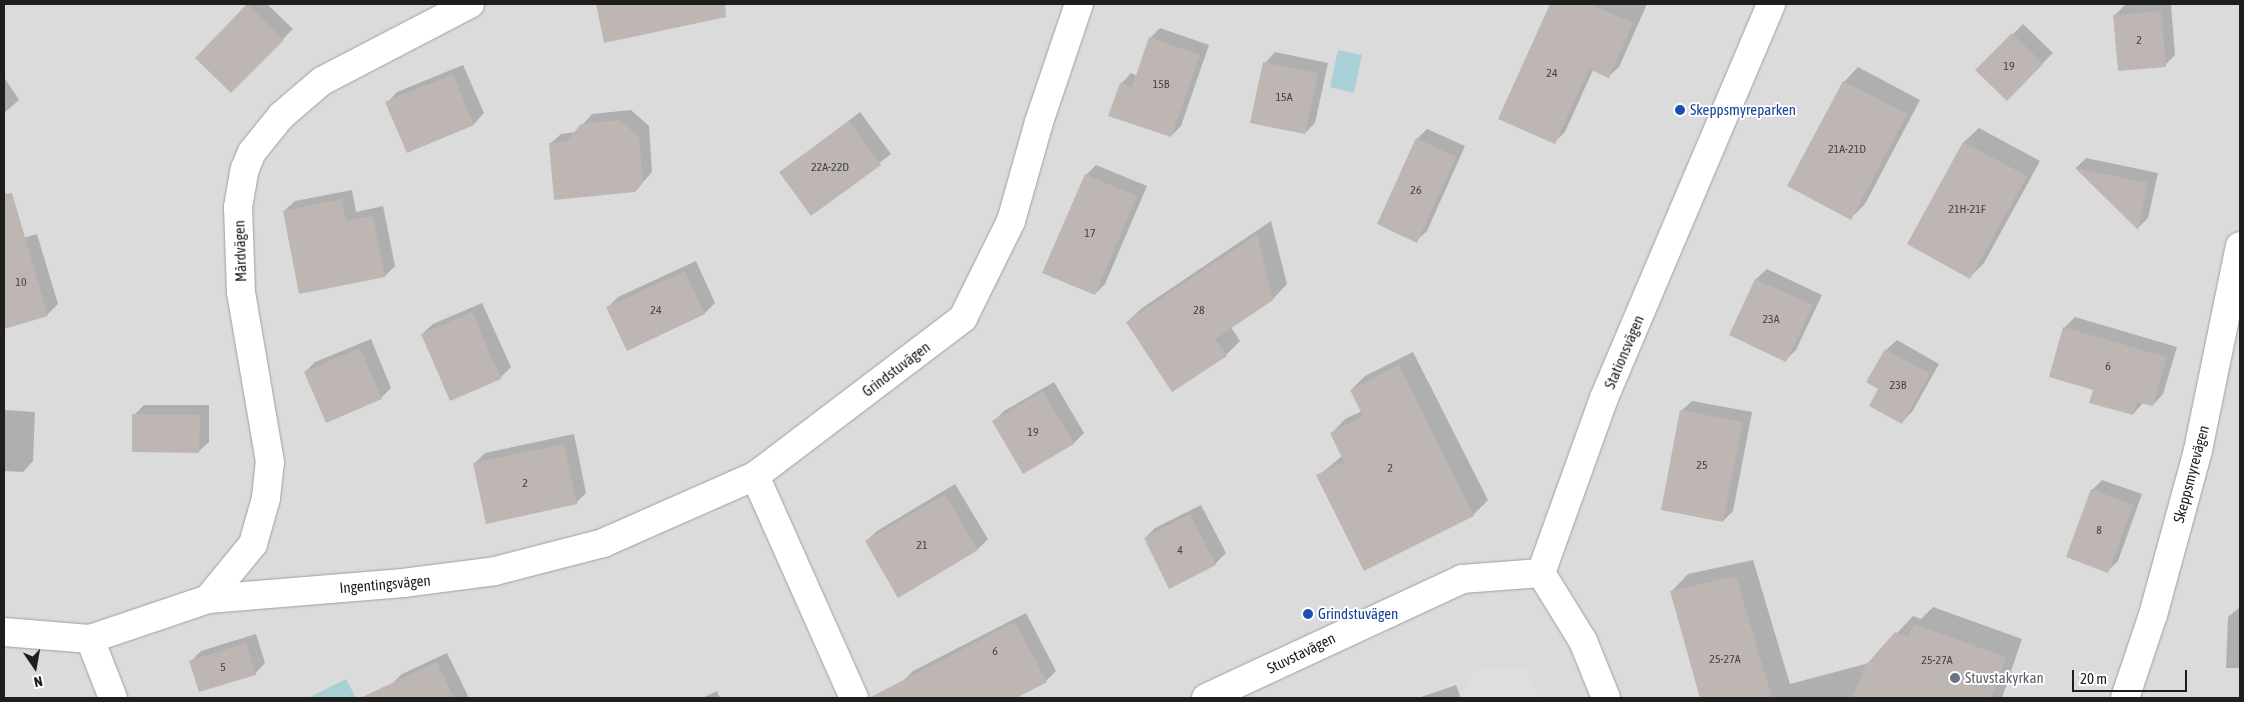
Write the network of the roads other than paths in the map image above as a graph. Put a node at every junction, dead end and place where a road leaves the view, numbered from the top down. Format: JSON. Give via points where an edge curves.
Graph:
{"nodes":[{"id":1,"x":470,"y":4,"type":"edge"},
{"id":2,"x":1079,"y":4,"type":"edge"},
{"id":3,"x":1771,"y":4,"type":"edge"},
{"id":4,"x":2240,"y":246,"type":"edge"},
{"id":5,"x":755,"y":476,"type":"junction"},
{"id":6,"x":1540,"y":573,"type":"junction"},
{"id":7,"x":208,"y":599,"type":"junction"},
{"id":8,"x":4,"y":632,"type":"edge"},
{"id":9,"x":90,"y":639,"type":"junction"},
{"id":10,"x":112,"y":698,"type":"edge"},
{"id":11,"x":854,"y":698,"type":"edge"},
{"id":12,"x":1206,"y":698,"type":"edge"},
{"id":13,"x":1606,"y":698,"type":"edge"},
{"id":14,"x":2125,"y":698,"type":"edge"}],
"edges":[{"from":1,"to":7,"type":"street","name":"Mårdvägen","via":[[322,81],[281,116],[252,152],[245,169],[238,207],[241,293],[270,462],[266,498],[254,544]]},
{"from":2,"to":5,"type":"street","name":"Grindstuvägen","via":[[1039,122],[1011,220],[963,318]]},
{"from":3,"to":6,"type":"street","name":"Stationsvägen","via":[[1607,391]]},
{"from":4,"to":14,"type":"street","name":"Skeppsmyrevägen","via":[[2198,450],[2153,616]]},
{"from":5,"to":7,"type":"street","name":"Ingentingsvägen","via":[[602,543],[495,571],[403,583]]},
{"from":5,"to":11,"type":"street"},
{"from":6,"to":12,"type":"street","name":"Stuvstavägen","via":[[1462,579]]},
{"from":6,"to":13,"type":"street","via":[[1583,641]]},
{"from":7,"to":9,"type":"street","name":"Ingentingsvägen"},
{"from":8,"to":9,"type":"street","name":"Ingentingsvägen"},
{"from":9,"to":10,"type":"street"}]}
